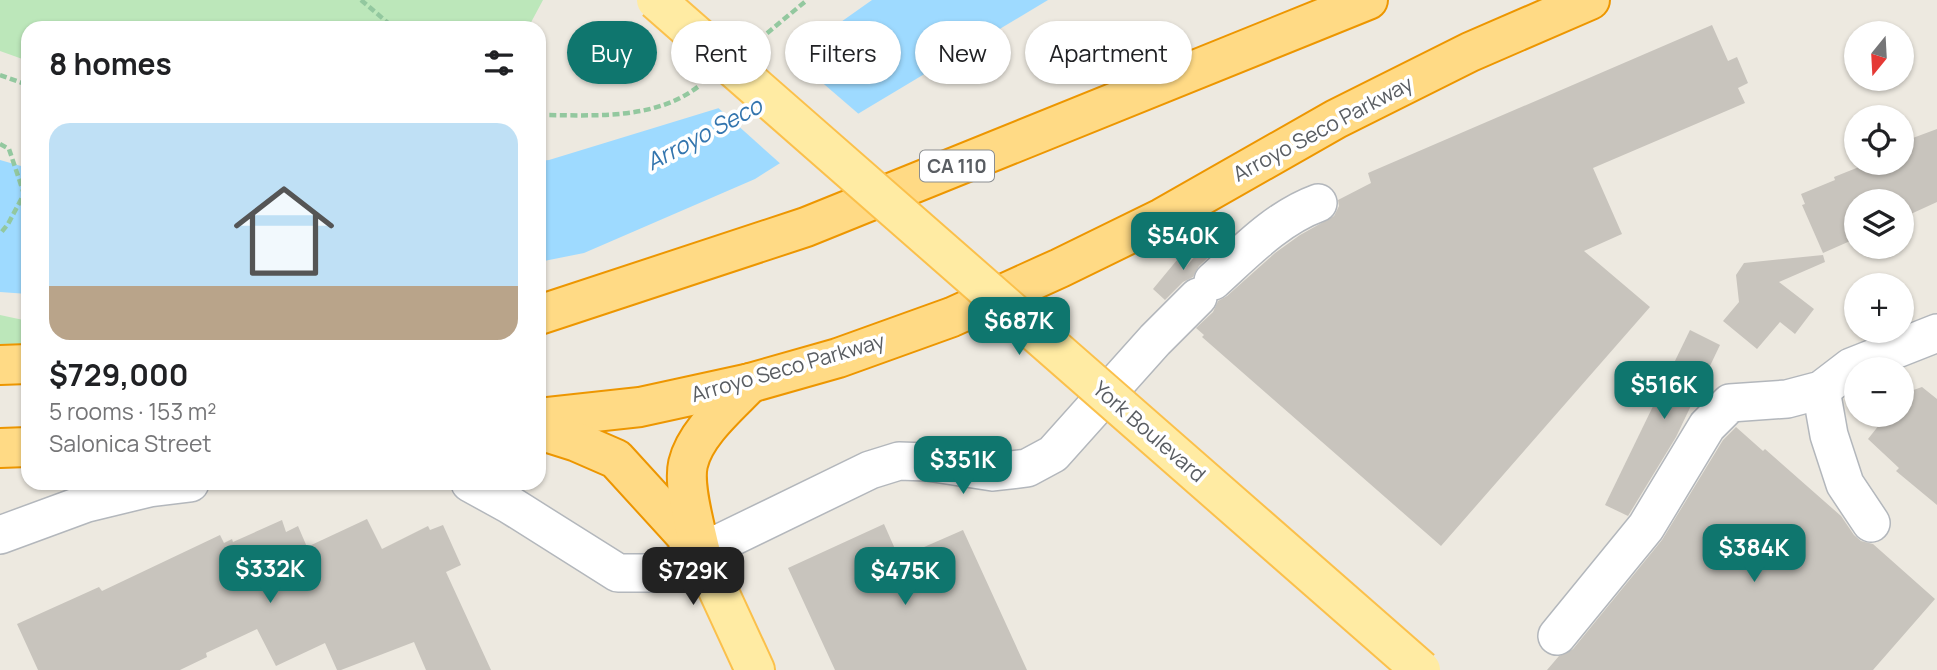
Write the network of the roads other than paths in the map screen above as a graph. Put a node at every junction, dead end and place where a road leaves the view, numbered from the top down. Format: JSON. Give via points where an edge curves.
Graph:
{"nodes":[{"id":1,"x":656,"y":0,"type":"edge"},
{"id":2,"x":1368,"y":0,"type":"edge"},
{"id":3,"x":1590,"y":0,"type":"edge"},
{"id":4,"x":1318,"y":203,"type":"dead end"},
{"id":5,"x":546,"y":313,"type":"edge"},
{"id":6,"x":1937,"y":333,"type":"edge"},
{"id":7,"x":21,"y":364,"type":"edge"},
{"id":8,"x":0,"y":365,"type":"edge"},
{"id":9,"x":750,"y":383,"type":"junction"},
{"id":10,"x":1821,"y":390,"type":"junction"},
{"id":11,"x":546,"y":417,"type":"edge"},
{"id":12,"x":546,"y":432,"type":"edge"},
{"id":13,"x":21,"y":448,"type":"edge"},
{"id":14,"x":0,"y":449,"type":"edge"},
{"id":15,"x":141,"y":490,"type":"edge"},
{"id":16,"x":483,"y":490,"type":"edge"},
{"id":17,"x":1871,"y":523,"type":"dead end"},
{"id":18,"x":0,"y":535,"type":"edge"},
{"id":19,"x":700,"y":551,"type":"junction"},
{"id":20,"x":1557,"y":636,"type":"dead end"},
{"id":21,"x":755,"y":670,"type":"edge"},
{"id":22,"x":1421,"y":670,"type":"edge"}],
"edges":[{"from":1,"to":22,"type":"main road","name":"York Boulevard","bridge":true},
{"from":2,"to":5,"type":"highway","number":"CA 110","via":[[806,228]]},
{"from":3,"to":9,"type":"highway","name":"Arroyo Seco Parkway","via":[[1470,52],[1336,119],[1163,218],[1060,268],[952,317],[838,358]]},
{"from":4,"to":19,"type":"street","via":[[1300,209],[1259,239],[1206,289],[1053,454],[1027,468],[993,472],[899,461],[870,470]]},
{"from":6,"to":10,"type":"street","via":[[1851,366]]},
{"from":7,"to":8,"type":"highway"},
{"from":9,"to":11,"type":"highway","name":"Arroyo Seco Parkway","via":[[640,407]]},
{"from":9,"to":19,"type":"highway","via":[[705,429],[688,464],[689,497]]},
{"from":10,"to":17,"type":"street","via":[[1845,484]]},
{"from":10,"to":20,"type":"street","via":[[1787,399],[1730,403],[1707,426],[1646,527]]},
{"from":12,"to":19,"type":"highway","via":[[616,459]]},
{"from":13,"to":14,"type":"highway"},
{"from":15,"to":18,"type":"street","via":[[87,503]]},
{"from":16,"to":19,"type":"street","via":[[618,573],[657,573]]},
{"from":19,"to":21,"type":"main road"}]}
